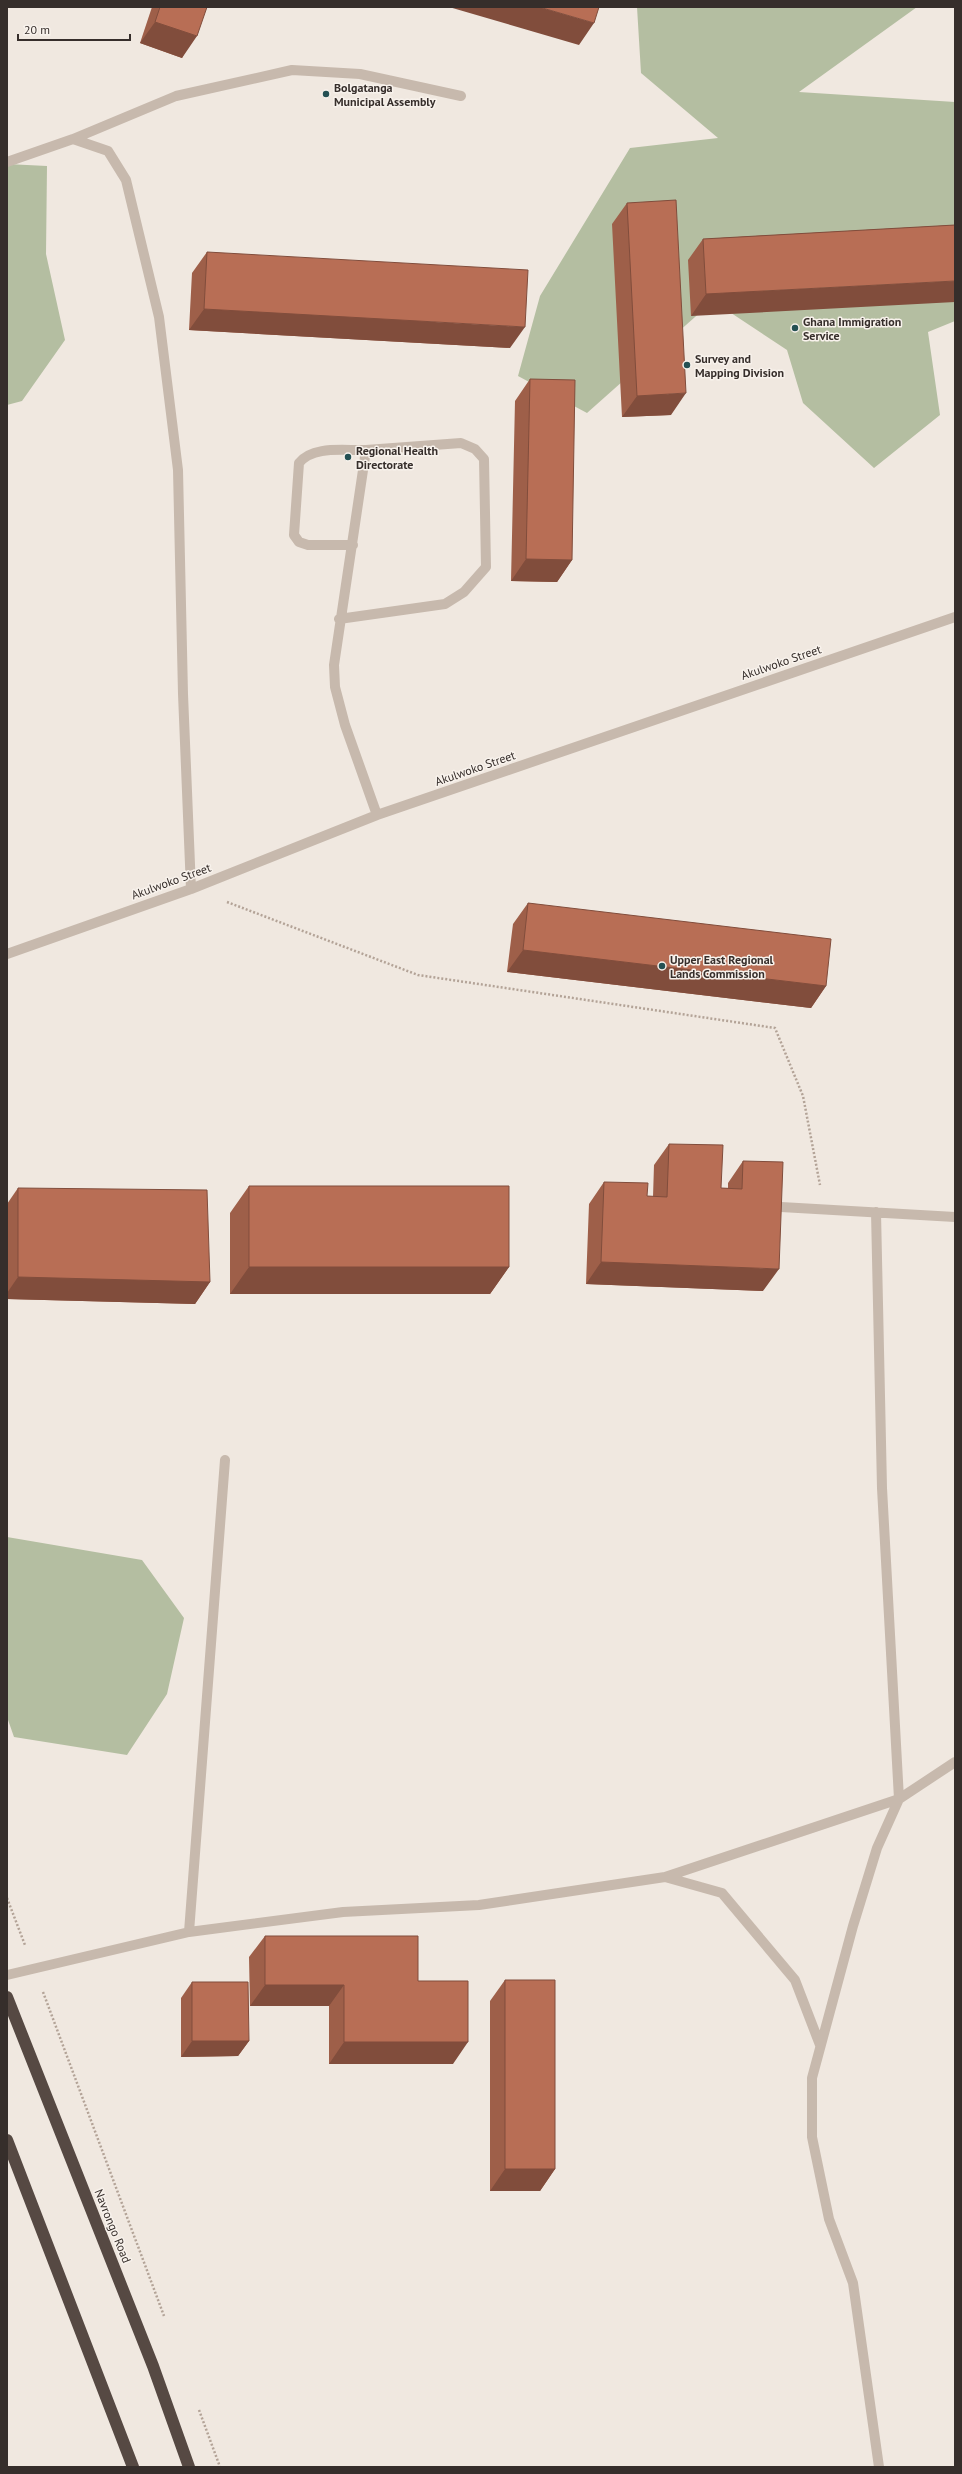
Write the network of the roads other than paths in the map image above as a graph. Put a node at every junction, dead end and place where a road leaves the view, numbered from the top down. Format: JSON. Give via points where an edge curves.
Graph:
{"nodes":[{"id":1,"x":461,"y":96,"type":"dead end"},
{"id":2,"x":73,"y":139,"type":"junction"},
{"id":3,"x":7,"y":162,"type":"edge"},
{"id":4,"x":366,"y":450,"type":"junction"},
{"id":5,"x":353,"y":545,"type":"junction"},
{"id":6,"x":955,"y":617,"type":"edge"},
{"id":7,"x":339,"y":619,"type":"junction"},
{"id":8,"x":377,"y":815,"type":"junction"},
{"id":9,"x":191,"y":889,"type":"junction"},
{"id":10,"x":7,"y":954,"type":"edge"},
{"id":11,"x":781,"y":1207,"type":"edge"},
{"id":12,"x":876,"y":1212,"type":"junction"},
{"id":13,"x":955,"y":1217,"type":"edge"},
{"id":14,"x":225,"y":1460,"type":"dead end"},
{"id":15,"x":955,"y":1762,"type":"edge"},
{"id":16,"x":899,"y":1799,"type":"junction"},
{"id":17,"x":665,"y":1877,"type":"junction"},
{"id":18,"x":189,"y":1932,"type":"junction"},
{"id":19,"x":7,"y":1974,"type":"edge"},
{"id":20,"x":7,"y":1997,"type":"edge"},
{"id":21,"x":820,"y":2045,"type":"junction"},
{"id":22,"x":7,"y":2140,"type":"edge"},
{"id":23,"x":133,"y":2467,"type":"edge"},
{"id":24,"x":189,"y":2467,"type":"edge"},
{"id":25,"x":879,"y":2467,"type":"edge"}],
"edges":[{"from":1,"to":2,"type":"street","via":[[360,74],[292,70],[176,96]]},
{"from":2,"to":3,"type":"street"},
{"from":2,"to":9,"type":"street","via":[[108,151],[126,180],[159,317],[178,470],[182,694]]},
{"from":4,"to":5,"type":"street"},
{"from":4,"to":5,"type":"street","via":[[316,452],[304,456],[299,463],[294,535],[299,542],[308,545]]},
{"from":4,"to":7,"type":"street","via":[[461,443],[475,449],[484,459],[486,567],[464,592],[445,604]]},
{"from":5,"to":7,"type":"street"},
{"from":6,"to":8,"type":"street","name":"Akulwoko Street"},
{"from":7,"to":8,"type":"street","via":[[334,665],[335,687],[345,725]]},
{"from":8,"to":9,"type":"street","name":"Akulwoko Street"},
{"from":9,"to":10,"type":"street","name":"Akulwoko Street"},
{"from":11,"to":12,"type":"street"},
{"from":12,"to":13,"type":"street"},
{"from":12,"to":16,"type":"street","via":[[882,1488]]},
{"from":14,"to":18,"type":"street"},
{"from":15,"to":16,"type":"street"},
{"from":16,"to":17,"type":"street"},
{"from":16,"to":21,"type":"street","via":[[875,1855]]},
{"from":17,"to":18,"type":"street","via":[[479,1905],[343,1912]]},
{"from":17,"to":21,"type":"street","via":[[722,1892],[795,1980]]},
{"from":18,"to":19,"type":"street"},
{"from":20,"to":24,"type":"highway","name":"Navrongo Road","via":[[153,2366]]},
{"from":21,"to":25,"type":"street","via":[[812,2078],[812,2137],[829,2219],[852,2283]]},
{"from":22,"to":23,"type":"highway"}]}
